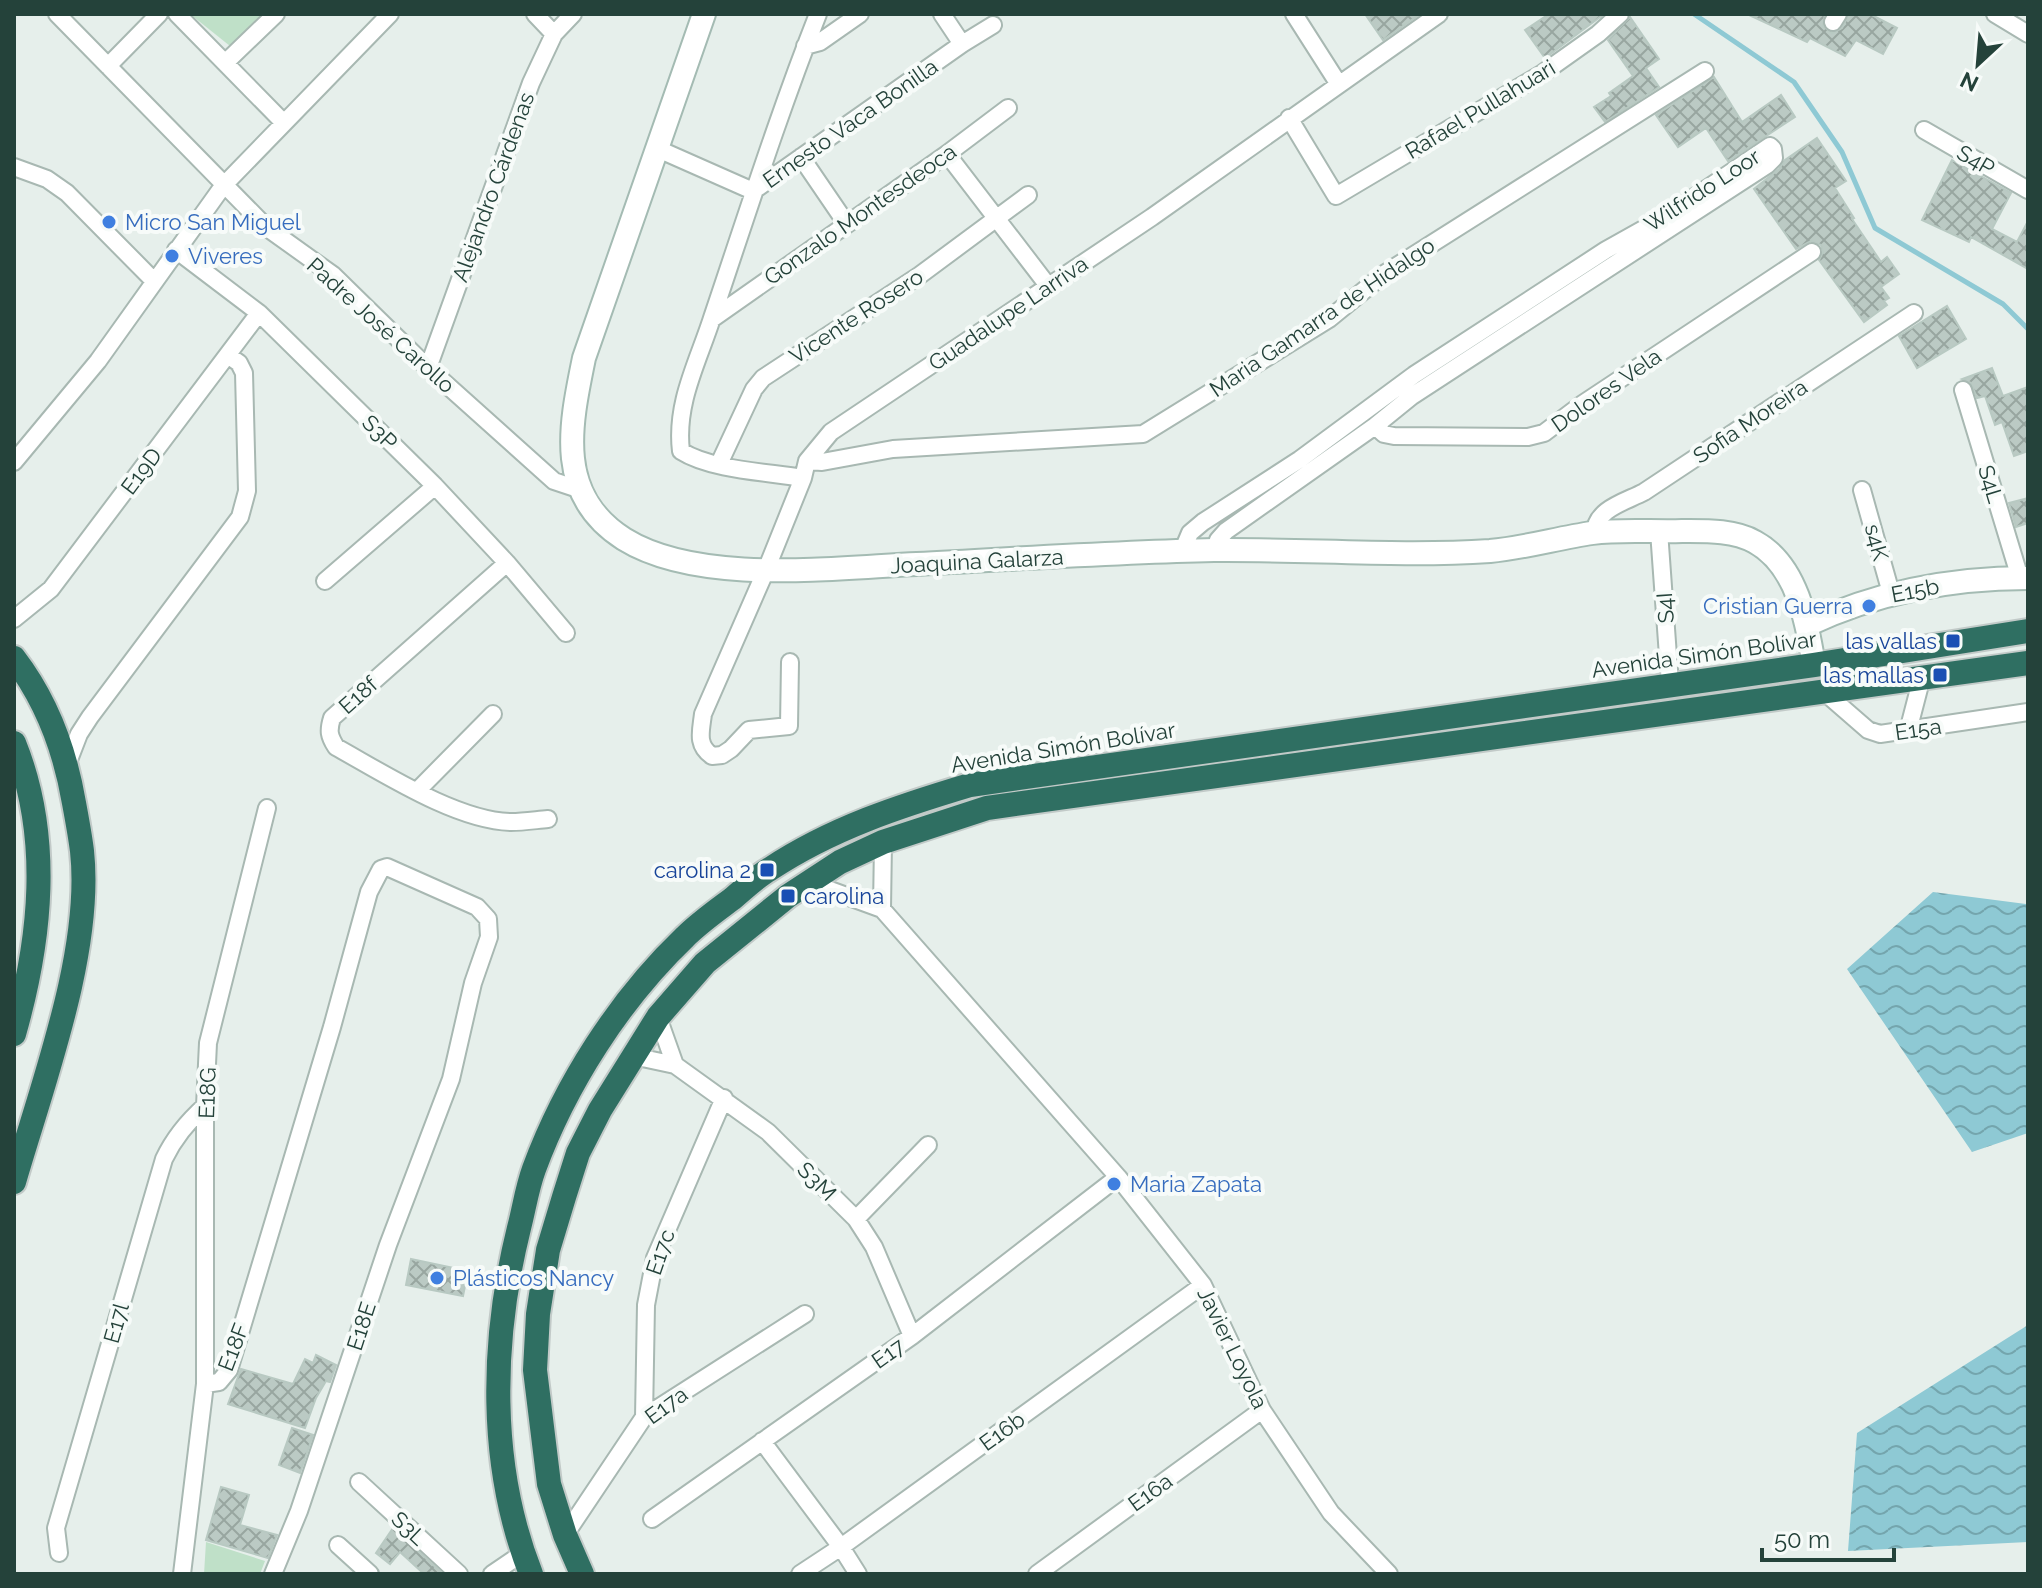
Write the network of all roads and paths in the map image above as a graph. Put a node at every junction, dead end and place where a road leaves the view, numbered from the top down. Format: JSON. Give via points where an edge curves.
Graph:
{"nodes":[{"id":1,"x":57,"y":14,"type":"edge"},
{"id":2,"x":159,"y":14,"type":"edge"},
{"id":3,"x":177,"y":14,"type":"edge"},
{"id":4,"x":276,"y":14,"type":"edge"},
{"id":5,"x":390,"y":14,"type":"edge"},
{"id":6,"x":535,"y":14,"type":"edge"},
{"id":7,"x":573,"y":14,"type":"edge"},
{"id":8,"x":704,"y":14,"type":"edge"},
{"id":9,"x":818,"y":14,"type":"edge"},
{"id":10,"x":860,"y":14,"type":"edge"},
{"id":11,"x":942,"y":14,"type":"edge"},
{"id":12,"x":1294,"y":14,"type":"edge"},
{"id":13,"x":1439,"y":14,"type":"edge"},
{"id":14,"x":1620,"y":14,"type":"edge"},
{"id":15,"x":1995,"y":14,"type":"edge"},
{"id":16,"x":993,"y":25,"type":"dead end"},
{"id":17,"x":554,"y":34,"type":"junction"},
{"id":18,"x":2028,"y":34,"type":"edge"},
{"id":19,"x":962,"y":44,"type":"junction"},
{"id":20,"x":805,"y":46,"type":"junction"},
{"id":21,"x":225,"y":63,"type":"junction"},
{"id":22,"x":108,"y":66,"type":"junction"},
{"id":23,"x":1705,"y":71,"type":"dead end"},
{"id":24,"x":1338,"y":83,"type":"junction"},
{"id":25,"x":1008,"y":108,"type":"dead end"},
{"id":26,"x":1289,"y":118,"type":"junction"},
{"id":27,"x":284,"y":123,"type":"junction"},
{"id":28,"x":1924,"y":130,"type":"dead end"},
{"id":29,"x":658,"y":149,"type":"junction"},
{"id":30,"x":947,"y":154,"type":"junction"},
{"id":31,"x":801,"y":157,"type":"junction"},
{"id":32,"x":14,"y":167,"type":"edge"},
{"id":33,"x":223,"y":186,"type":"junction"},
{"id":34,"x":2028,"y":190,"type":"edge"},
{"id":35,"x":753,"y":191,"type":"junction"},
{"id":36,"x":1028,"y":195,"type":"dead end"},
{"id":37,"x":996,"y":218,"type":"junction"},
{"id":38,"x":846,"y":223,"type":"junction"},
{"id":39,"x":176,"y":250,"type":"junction"},
{"id":40,"x":1812,"y":252,"type":"dead end"},
{"id":41,"x":154,"y":281,"type":"junction"},
{"id":42,"x":1049,"y":287,"type":"junction"},
{"id":43,"x":259,"y":313,"type":"junction"},
{"id":44,"x":1914,"y":313,"type":"dead end"},
{"id":45,"x":712,"y":319,"type":"junction"},
{"id":46,"x":229,"y":356,"type":"junction"},
{"id":47,"x":428,"y":368,"type":"junction"},
{"id":48,"x":1963,"y":390,"type":"dead end"},
{"id":49,"x":1375,"y":426,"type":"junction"},
{"id":50,"x":14,"y":462,"type":"edge"},
{"id":51,"x":719,"y":464,"type":"junction"},
{"id":52,"x":805,"y":470,"type":"junction"},
{"id":53,"x":435,"y":486,"type":"junction"},
{"id":54,"x":578,"y":489,"type":"junction"},
{"id":55,"x":1862,"y":490,"type":"dead end"},
{"id":56,"x":1659,"y":531,"type":"junction"},
{"id":57,"x":1595,"y":533,"type":"junction"},
{"id":58,"x":1215,"y":550,"type":"junction"},
{"id":59,"x":1182,"y":552,"type":"junction"},
{"id":60,"x":507,"y":563,"type":"junction"},
{"id":61,"x":766,"y":570,"type":"junction"},
{"id":62,"x":2024,"y":578,"type":"edge"},
{"id":63,"x":325,"y":581,"type":"dead end"},
{"id":64,"x":1891,"y":593,"type":"junction"},
{"id":65,"x":14,"y":619,"type":"edge"},
{"id":66,"x":1807,"y":625,"type":"junction"},
{"id":67,"x":2028,"y":631,"type":"edge"},
{"id":68,"x":566,"y":633,"type":"dead end"},
{"id":69,"x":14,"y":658,"type":"edge"},
{"id":70,"x":790,"y":662,"type":"dead end"},
{"id":71,"x":2028,"y":663,"type":"edge"},
{"id":72,"x":1814,"y":665,"type":"junction"},
{"id":73,"x":1922,"y":677,"type":"junction"},
{"id":74,"x":1670,"y":684,"type":"junction"},
{"id":75,"x":1822,"y":690,"type":"junction"},
{"id":76,"x":2028,"y":712,"type":"edge"},
{"id":77,"x":493,"y":714,"type":"dead end"},
{"id":78,"x":1908,"y":731,"type":"junction"},
{"id":79,"x":14,"y":743,"type":"edge"},
{"id":80,"x":67,"y":765,"type":"junction"},
{"id":81,"x":417,"y":791,"type":"junction"},
{"id":82,"x":267,"y":808,"type":"dead end"},
{"id":83,"x":548,"y":819,"type":"dead end"},
{"id":84,"x":883,"y":842,"type":"junction"},
{"id":85,"x":808,"y":882,"type":"junction"},
{"id":86,"x":882,"y":909,"type":"junction"},
{"id":87,"x":658,"y":1017,"type":"junction"},
{"id":88,"x":14,"y":1034,"type":"edge"},
{"id":89,"x":633,"y":1056,"type":"junction"},
{"id":90,"x":675,"y":1065,"type":"junction"},
{"id":91,"x":724,"y":1098,"type":"junction"},
{"id":92,"x":205,"y":1106,"type":"junction"},
{"id":93,"x":305,"y":1116,"type":"joint"},
{"id":94,"x":928,"y":1145,"type":"dead end"},
{"id":95,"x":1118,"y":1177,"type":"junction"},
{"id":96,"x":14,"y":1182,"type":"edge"},
{"id":97,"x":856,"y":1219,"type":"junction"},
{"id":98,"x":1203,"y":1285,"type":"junction"},
{"id":99,"x":805,"y":1314,"type":"dead end"},
{"id":100,"x":912,"y":1336,"type":"junction"},
{"id":101,"x":205,"y":1384,"type":"junction"},
{"id":102,"x":1262,"y":1410,"type":"junction"},
{"id":103,"x":644,"y":1417,"type":"junction"},
{"id":104,"x":762,"y":1441,"type":"junction"},
{"id":105,"x":359,"y":1482,"type":"dead end"},
{"id":106,"x":652,"y":1519,"type":"dead end"},
{"id":107,"x":565,"y":1535,"type":"junction"},
{"id":108,"x":338,"y":1545,"type":"dead end"},
{"id":109,"x":841,"y":1547,"type":"junction"},
{"id":110,"x":59,"y":1553,"type":"dead end"},
{"id":111,"x":527,"y":1564,"type":"edge"},
{"id":112,"x":182,"y":1574,"type":"edge"},
{"id":113,"x":273,"y":1574,"type":"edge"},
{"id":114,"x":370,"y":1574,"type":"edge"},
{"id":115,"x":459,"y":1574,"type":"edge"},
{"id":116,"x":492,"y":1574,"type":"edge"},
{"id":117,"x":582,"y":1574,"type":"edge"},
{"id":118,"x":800,"y":1574,"type":"edge"},
{"id":119,"x":858,"y":1574,"type":"edge"},
{"id":120,"x":1037,"y":1574,"type":"edge"},
{"id":121,"x":1389,"y":1574,"type":"edge"}],
"edges":[{"from":1,"to":22,"type":"street","name":"Padre José Carollo"},
{"from":2,"to":22,"type":"street"},
{"from":3,"to":21,"type":"street"},
{"from":4,"to":21,"type":"street"},
{"from":5,"to":27,"type":"street"},
{"from":6,"to":17,"type":"street"},
{"from":7,"to":17,"type":"street","name":"Alejandro Cárdenas"},
{"from":8,"to":29,"type":"street","name":"Joaquina Galarza"},
{"from":9,"to":20,"type":"street","name":"Maria Gamarra de Hidalgo"},
{"from":10,"to":20,"type":"street","via":[[820,42]]},
{"from":11,"to":19,"type":"street"},
{"from":12,"to":24,"type":"street"},
{"from":13,"to":24,"type":"street","name":"Guadalupe Larriva"},
{"from":14,"to":26,"type":"street","name":"Rafael Pullahuari","via":[[1543,73],[1336,196]]},
{"from":15,"to":18,"type":"street"},
{"from":16,"to":19,"type":"street","name":"Ernesto Vaca Bonilla"},
{"from":17,"to":47,"type":"street","name":"Alejandro Cárdenas","via":[[531,83]]},
{"from":19,"to":31,"type":"street","name":"Ernesto Vaca Bonilla"},
{"from":20,"to":35,"type":"street","name":"Maria Gamarra de Hidalgo"},
{"from":21,"to":27,"type":"street"},
{"from":22,"to":33,"type":"street","name":"Padre José Carollo"},
{"from":23,"to":52,"type":"street","name":"Maria Gamarra de Hidalgo","via":[[1384,274],[1329,319],[1143,434],[883,450]]},
{"from":24,"to":26,"type":"street","name":"Guadalupe Larriva"},
{"from":25,"to":30,"type":"street","name":"Gonzalo Montesdeoca"},
{"from":26,"to":42,"type":"street","name":"Guadalupe Larriva"},
{"from":27,"to":33,"type":"street"},
{"from":28,"to":34,"type":"street","name":"S4P"},
{"from":29,"to":35,"type":"street","name":"Ernesto Vaca Bonilla"},
{"from":29,"to":54,"type":"street","name":"Joaquina Galarza","via":[[584,358],[574,408],[572,465]]},
{"from":30,"to":37,"type":"street"},
{"from":30,"to":38,"type":"street","name":"Gonzalo Montesdeoca"},
{"from":31,"to":35,"type":"street","name":"Ernesto Vaca Bonilla"},
{"from":31,"to":38,"type":"street"},
{"from":32,"to":41,"type":"street","via":[[67,193]]},
{"from":33,"to":39,"type":"street"},
{"from":33,"to":47,"type":"street","name":"Padre José Carollo","via":[[266,227],[333,275]]},
{"from":35,"to":45,"type":"street","name":"Maria Gamarra de Hidalgo"},
{"from":36,"to":37,"type":"street","name":"Vicente Rosero"},
{"from":37,"to":42,"type":"street"},
{"from":37,"to":51,"type":"street","name":"Vicente Rosero","via":[[763,378]]},
{"from":38,"to":45,"type":"street","name":"Gonzalo Montesdeoca"},
{"from":39,"to":41,"type":"street"},
{"from":39,"to":43,"type":"street","name":"S3P"},
{"from":40,"to":49,"type":"street","name":"Dolores Vela","via":[[1541,435],[1394,436]]},
{"from":41,"to":50,"type":"street","via":[[98,361]]},
{"from":42,"to":52,"type":"street","name":"Guadalupe Larriva","via":[[831,432]]},
{"from":43,"to":46,"type":"street","name":"E19D"},
{"from":43,"to":53,"type":"street","name":"S3P"},
{"from":44,"to":57,"type":"street","name":"Sofia Moreira","via":[[1644,492],[1601,514]]},
{"from":45,"to":51,"type":"street","name":"Maria Gamarra de Hidalgo","via":[[684,393],[680,445],[682,453]]},
{"from":46,"to":65,"type":"street","name":"E19D","via":[[51,589]]},
{"from":46,"to":80,"type":"street","via":[[244,373],[247,491],[240,517],[90,717]]},
{"from":47,"to":54,"type":"street","name":"Padre José Carollo","via":[[554,481]]},
{"from":48,"to":62,"type":"street","name":"S4L"},
{"from":49,"to":58,"type":"street","name":"Wilfrido Loor","via":[[1226,531]]},
{"from":49,"to":59,"type":"street","name":"Wilfrido Loor","via":[[1473,355],[1767,165],[1774,158],[1773,149],[1754,155],[1402,383],[1299,460],[1203,522],[1190,533]]},
{"from":51,"to":52,"type":"street","name":"Maria Gamarra de Hidalgo"},
{"from":52,"to":61,"type":"street","name":"Guadalupe Larriva"},
{"from":53,"to":60,"type":"street","name":"S3P"},
{"from":53,"to":63,"type":"street"},
{"from":54,"to":61,"type":"street","name":"Joaquina Galarza","via":[[594,513],[639,547],[673,559]]},
{"from":55,"to":64,"type":"street","name":"s4K"},
{"from":56,"to":57,"type":"street","name":"Joaquina Galarza"},
{"from":56,"to":66,"type":"street","name":"Joaquina Galarza","via":[[1732,535],[1758,544],[1784,570]]},
{"from":56,"to":74,"type":"street","name":"S4I"},
{"from":57,"to":58,"type":"street","name":"Joaquina Galarza","via":[[1450,553]]},
{"from":58,"to":59,"type":"street","name":"Joaquina Galarza"},
{"from":59,"to":61,"type":"street","name":"Joaquina Galarza"},
{"from":60,"to":68,"type":"street","name":"S3P"},
{"from":60,"to":81,"type":"street","name":"E18f","via":[[332,718],[328,729],[336,747]]},
{"from":61,"to":70,"type":"street","name":"Guadalupe Larriva","via":[[703,714],[705,751],[716,756],[749,730],[789,726]]},
{"from":62,"to":64,"type":"street","name":"E15b","via":[[1961,581]]},
{"from":64,"to":66,"type":"street","name":"E15b"},
{"from":66,"to":72,"type":"street","name":"Joaquina Galarza"},
{"from":67,"to":72,"type":"highway","name":"Avenida Simón Bolívar"},
{"from":69,"to":80,"type":"highway","via":[[49,716]]},
{"from":71,"to":73,"type":"highway"},
{"from":72,"to":74,"type":"highway","name":"Avenida Simón Bolívar"},
{"from":73,"to":75,"type":"highway"},
{"from":73,"to":78,"type":"street"},
{"from":74,"to":111,"type":"highway","name":"Avenida Simón Bolívar","via":[[970,785],[880,812],[767,870],[686,935],[649,974],[584,1067],[533,1171],[507,1285],[497,1397],[500,1450]]},
{"from":75,"to":78,"type":"street","name":"E15a","via":[[1868,730]]},
{"from":75,"to":84,"type":"highway","via":[[987,808]]},
{"from":76,"to":78,"type":"street","name":"E15a"},
{"from":77,"to":81,"type":"street"},
{"from":79,"to":88,"type":"highway","via":[[29,789],[39,867],[34,954]]},
{"from":80,"to":96,"type":"highway","via":[[82,853],[77,946]]},
{"from":81,"to":83,"type":"street","name":"E18f","via":[[488,819]]},
{"from":82,"to":92,"type":"street","name":"E18G","via":[[208,1043]]},
{"from":84,"to":85,"type":"highway"},
{"from":84,"to":86,"type":"street"},
{"from":85,"to":86,"type":"street","name":"Javier Loyola"},
{"from":85,"to":87,"type":"highway","via":[[705,963]]},
{"from":86,"to":95,"type":"street","name":"Javier Loyola"},
{"from":87,"to":89,"type":"highway"},
{"from":87,"to":90,"type":"street"},
{"from":89,"to":90,"type":"street","name":"S3M"},
{"from":89,"to":107,"type":"highway","via":[[578,1153],[548,1250],[538,1314],[535,1370],[549,1484]]},
{"from":90,"to":91,"type":"street","name":"S3M"},
{"from":91,"to":97,"type":"street","name":"S3M","via":[[768,1132]]},
{"from":91,"to":103,"type":"street","name":"E17c","via":[[655,1258],[646,1305]]},
{"from":92,"to":101,"type":"street","name":"E18G"},
{"from":92,"to":110,"type":"street","name":"E17l","via":[[164,1159],[56,1528]]},
{"from":93,"to":101,"type":"street","name":"E18F","via":[[229,1370],[219,1382]]},
{"from":93,"to":113,"type":"street","name":"E18E","via":[[369,892],[381,869],[387,867],[477,907],[488,919],[489,937],[451,1079]]},
{"from":94,"to":97,"type":"street"},
{"from":95,"to":98,"type":"street","name":"Javier Loyola"},
{"from":95,"to":100,"type":"street","name":"E17"},
{"from":97,"to":100,"type":"street","name":"S3M","via":[[874,1247]]},
{"from":98,"to":102,"type":"street","name":"Javier Loyola"},
{"from":98,"to":109,"type":"street","name":"E16b"},
{"from":99,"to":103,"type":"street","name":"E17a"},
{"from":100,"to":104,"type":"street","name":"E17"},
{"from":101,"to":112,"type":"street","name":"E18F"},
{"from":102,"to":120,"type":"street","name":"E16a"},
{"from":102,"to":121,"type":"street","name":"Javier Loyola","via":[[1331,1513]]},
{"from":103,"to":107,"type":"street","name":"E17a"},
{"from":104,"to":106,"type":"street","name":"E17"},
{"from":104,"to":109,"type":"street"},
{"from":105,"to":115,"type":"street","name":"S3L"},
{"from":107,"to":117,"type":"highway"},
{"from":108,"to":114,"type":"street"},
{"from":109,"to":118,"type":"street","name":"E16b"},
{"from":109,"to":119,"type":"street"},
{"from":111,"to":116,"type":"street"}]}
